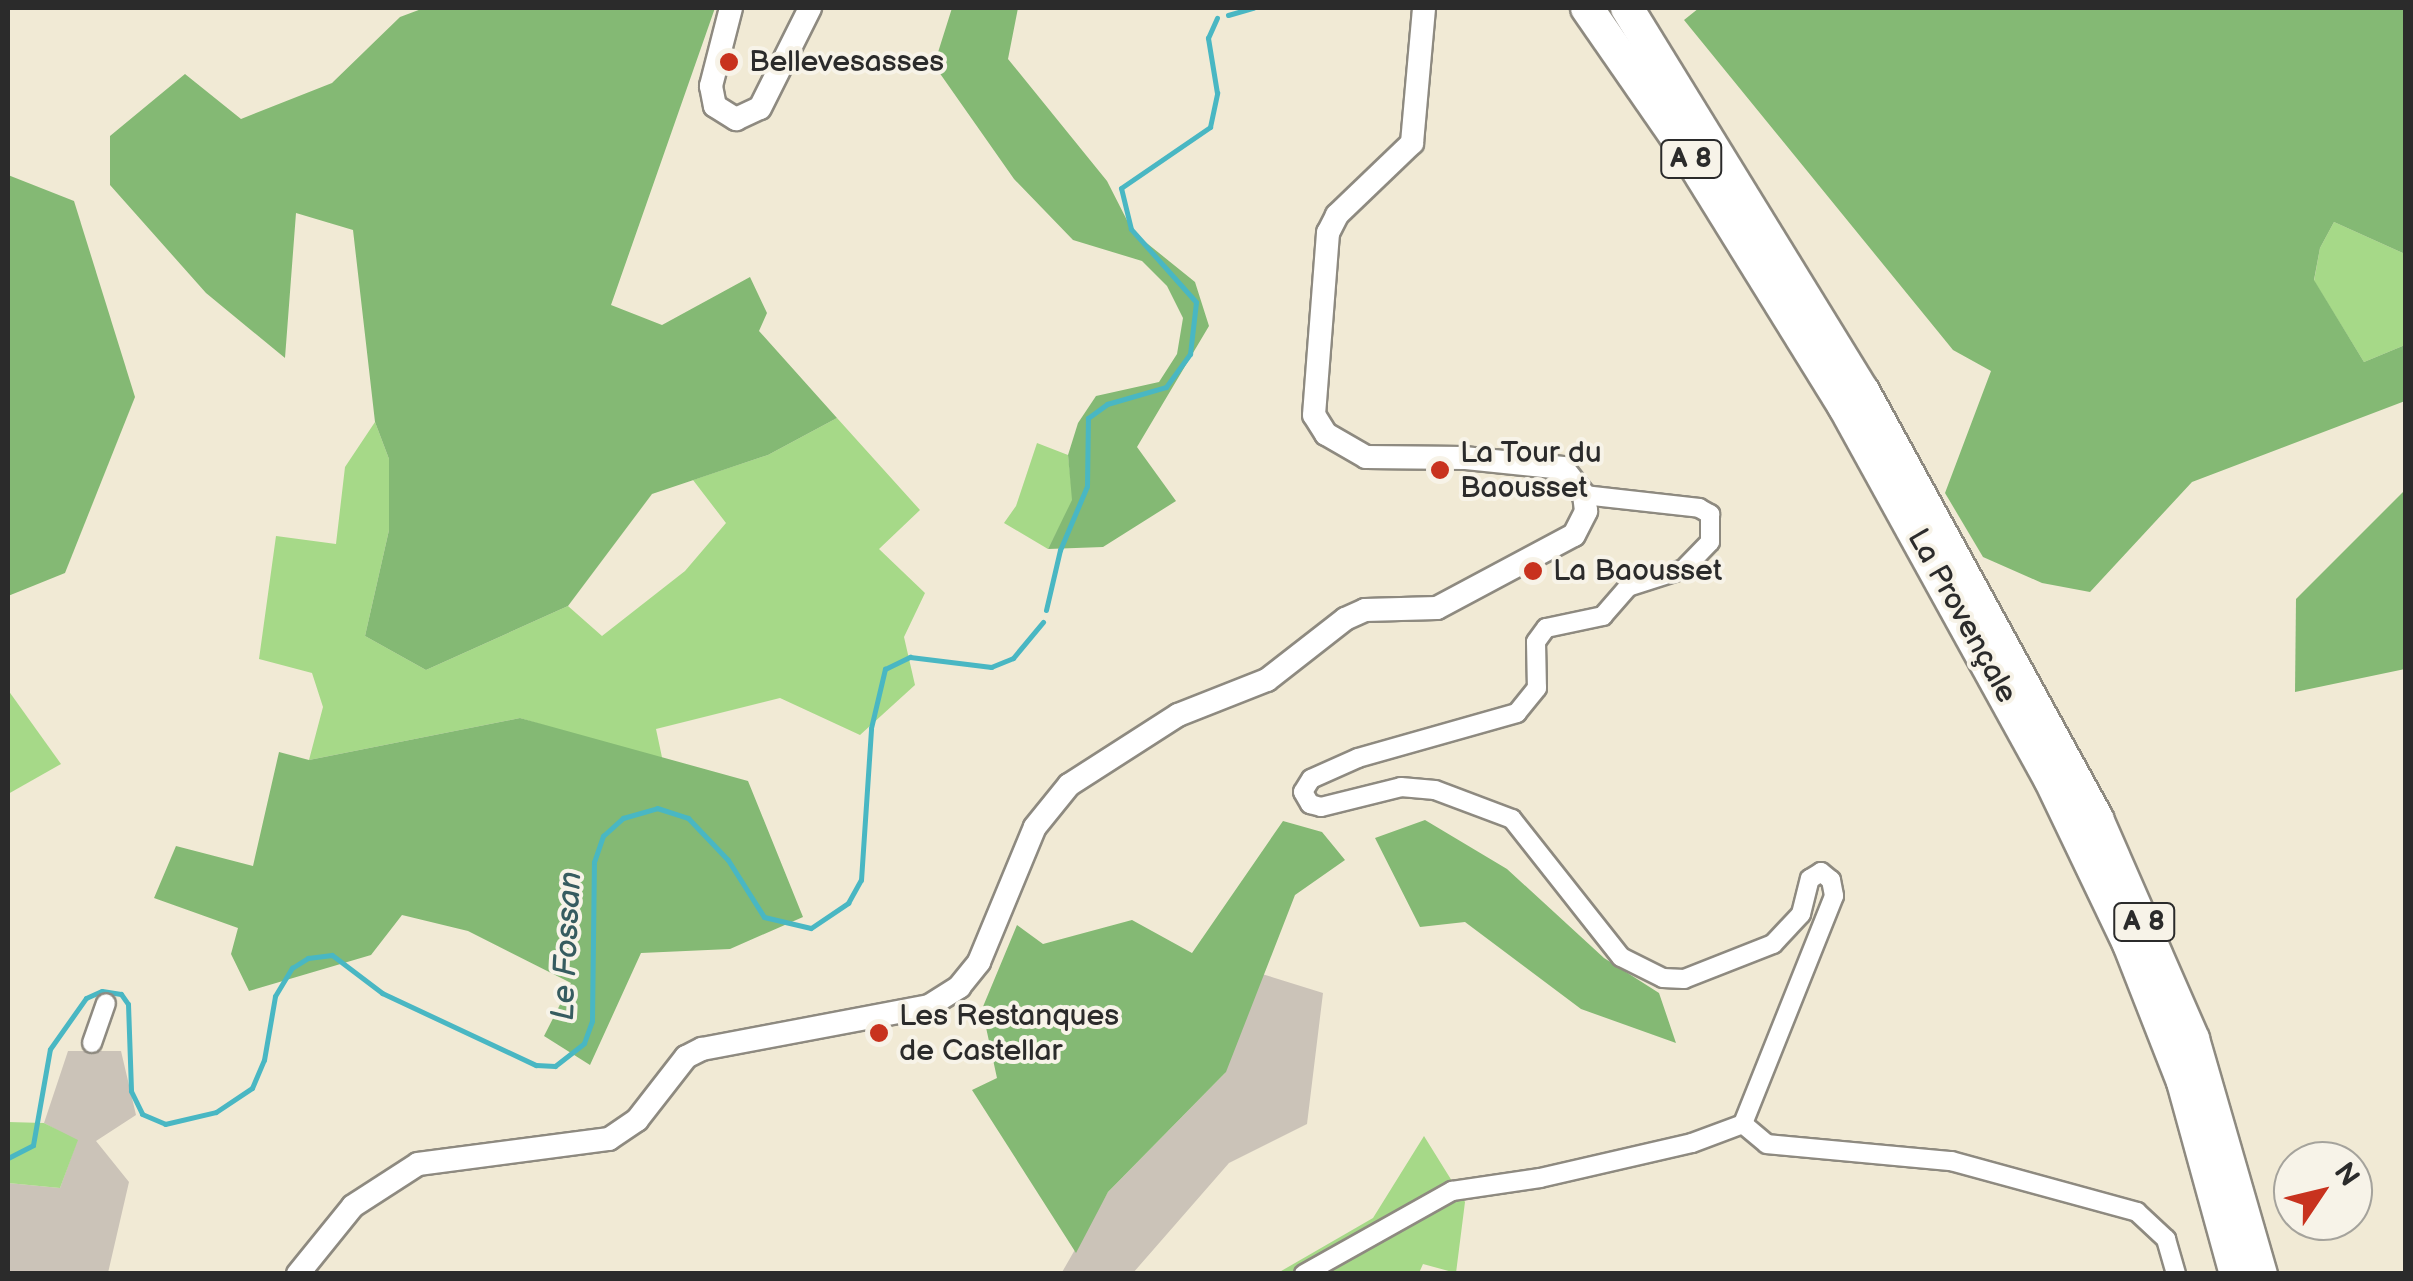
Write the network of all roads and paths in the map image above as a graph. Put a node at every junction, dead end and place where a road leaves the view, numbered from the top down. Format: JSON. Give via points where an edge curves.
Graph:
{"nodes":[{"id":1,"x":730,"y":8,"type":"edge"},
{"id":2,"x":810,"y":8,"type":"edge"},
{"id":3,"x":1424,"y":8,"type":"edge"},
{"id":4,"x":1587,"y":8,"type":"edge"},
{"id":5,"x":1627,"y":8,"type":"edge"},
{"id":6,"x":1799,"y":307,"type":"junction"},
{"id":7,"x":1584,"y":494,"type":"junction"},
{"id":8,"x":1968,"y":599,"type":"junction"},
{"id":9,"x":106,"y":1002,"type":"dead end"},
{"id":10,"x":92,"y":1043,"type":"dead end"},
{"id":11,"x":1743,"y":1124,"type":"junction"},
{"id":12,"x":298,"y":1274,"type":"edge"},
{"id":13,"x":1304,"y":1274,"type":"edge"},
{"id":14,"x":2176,"y":1274,"type":"edge"},
{"id":15,"x":2236,"y":1274,"type":"edge"},
{"id":16,"x":2260,"y":1274,"type":"edge"}],
"edges":[{"from":1,"to":2,"type":"street","via":[[711,86],[715,106],[736,119],[760,108]]},
{"from":3,"to":7,"type":"street","via":[[1412,142],[1337,215],[1328,233],[1314,415],[1326,434],[1366,458],[1538,463],[1563,468]]},
{"from":4,"to":6,"type":"highway","name":"La Provençale","number":"A 8"},
{"from":5,"to":6,"type":"highway","name":"La Provençale","number":"A 8"},
{"from":6,"to":8,"type":"highway","name":"La Provençale","number":"A 8"},
{"from":7,"to":11,"type":"street","via":[[1699,508],[1710,514],[1710,542],[1684,569],[1628,588],[1603,616],[1546,628],[1536,642],[1537,688],[1516,714],[1358,758],[1311,779],[1304,792],[1310,804],[1322,807],[1401,787],[1435,790],[1512,819],[1621,957],[1662,978],[1684,979],[1773,944],[1802,914],[1810,880],[1821,872],[1834,896]]},
{"from":7,"to":12,"type":"street","via":[[1582,524],[1556,546],[1436,608],[1365,610],[1345,619],[1268,680],[1178,715],[1069,785],[1034,827],[979,962],[959,987],[929,1006],[702,1049],[686,1057],[636,1120],[609,1139],[418,1164],[353,1206]]},
{"from":8,"to":15,"type":"highway","name":"La Provençale","number":"A 8","via":[[2135,959],[2188,1098]]},
{"from":8,"to":16,"type":"highway","name":"La Provençale","number":"A 8","via":[[2079,784],[2164,967],[2220,1115]]},
{"from":9,"to":10,"type":"street"},
{"from":11,"to":13,"type":"street","via":[[1558,1174],[1452,1191]]},
{"from":11,"to":14,"type":"street","via":[[1767,1144],[1951,1161],[2137,1212],[2166,1239]]}]}
